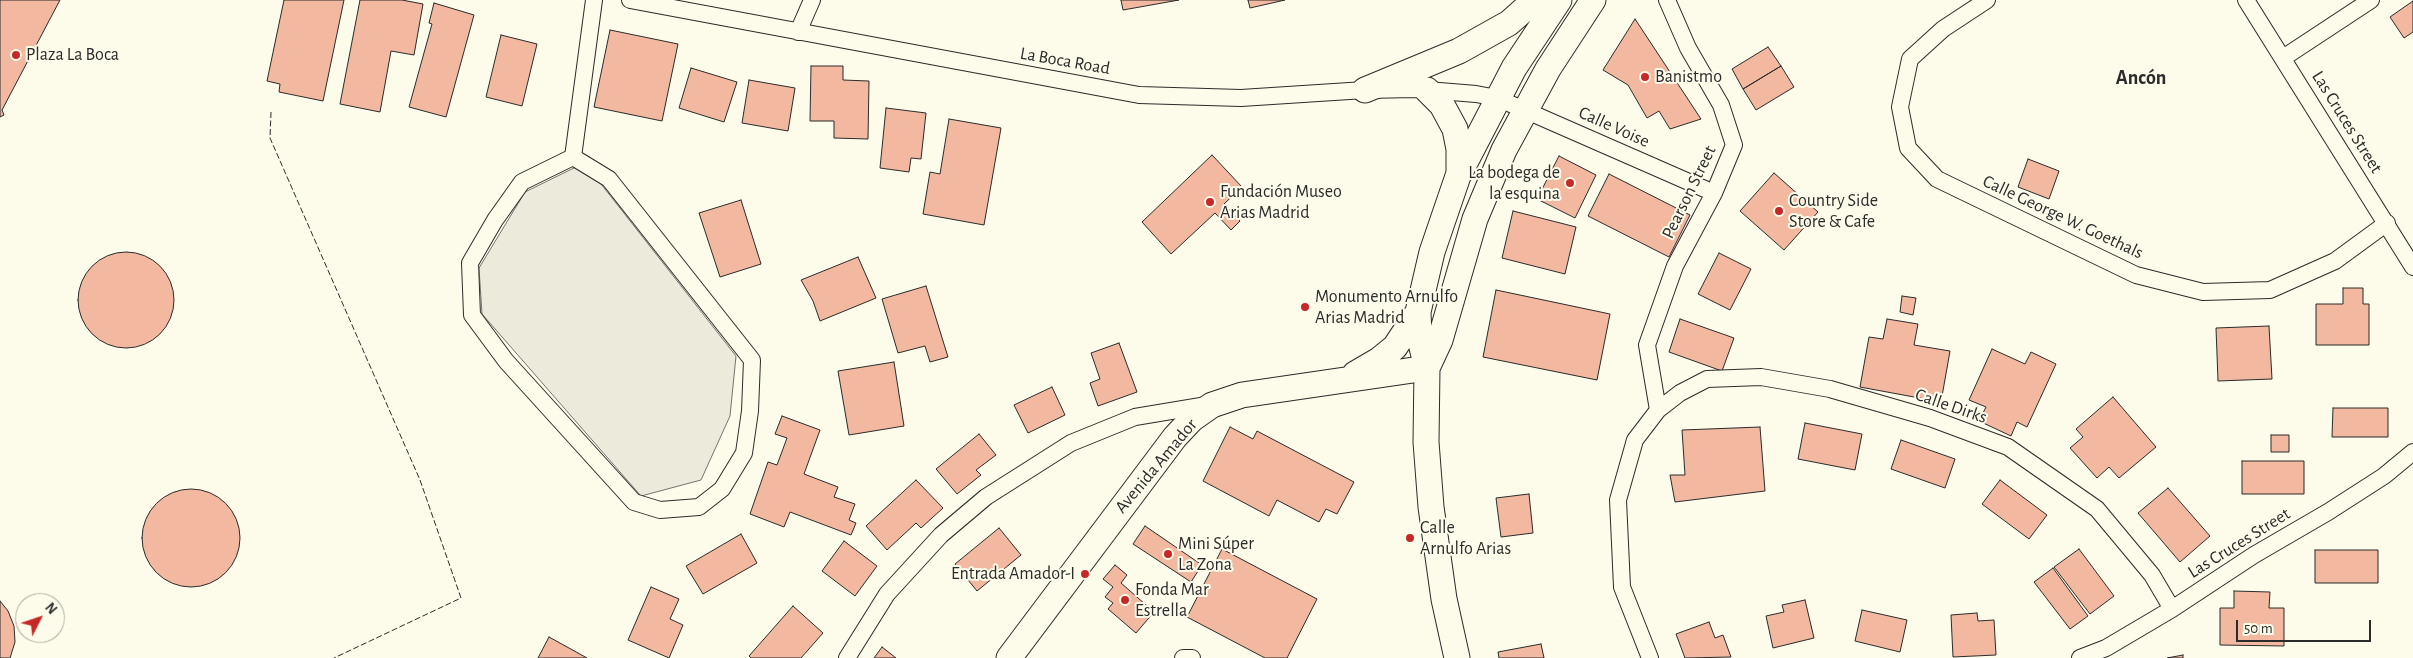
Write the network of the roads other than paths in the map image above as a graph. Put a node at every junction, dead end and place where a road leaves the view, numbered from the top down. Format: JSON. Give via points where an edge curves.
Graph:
{"nodes":[{"id":1,"x":594,"y":0,"type":"edge"},
{"id":2,"x":630,"y":0,"type":"edge"},
{"id":3,"x":812,"y":0,"type":"edge"},
{"id":4,"x":1535,"y":0,"type":"edge"},
{"id":5,"x":1558,"y":0,"type":"edge"},
{"id":6,"x":1593,"y":0,"type":"edge"},
{"id":7,"x":1667,"y":0,"type":"edge"},
{"id":8,"x":1987,"y":0,"type":"edge"},
{"id":9,"x":2246,"y":0,"type":"edge"},
{"id":10,"x":2371,"y":0,"type":"edge"},
{"id":11,"x":798,"y":32,"type":"junction"},
{"id":12,"x":2283,"y":58,"type":"junction"},
{"id":13,"x":1365,"y":90,"type":"junction"},
{"id":14,"x":1427,"y":90,"type":"junction"},
{"id":15,"x":1497,"y":98,"type":"junction"},
{"id":16,"x":1525,"y":110,"type":"junction"},
{"id":17,"x":573,"y":157,"type":"junction"},
{"id":18,"x":1458,"y":176,"type":"junction"},
{"id":19,"x":1714,"y":193,"type":"junction"},
{"id":20,"x":2386,"y":223,"type":"junction"},
{"id":21,"x":2413,"y":267,"type":"edge"},
{"id":22,"x":1418,"y":312,"type":"junction"},
{"id":23,"x":1427,"y":368,"type":"junction"},
{"id":24,"x":1347,"y":379,"type":"junction"},
{"id":25,"x":1212,"y":405,"type":"junction"},
{"id":26,"x":1658,"y":410,"type":"junction"},
{"id":27,"x":2413,"y":452,"type":"edge"},
{"id":28,"x":2172,"y":609,"type":"junction"},
{"id":29,"x":1020,"y":652,"type":"edge"},
{"id":30,"x":847,"y":658,"type":"edge"},
{"id":31,"x":1183,"y":658,"type":"edge"},
{"id":32,"x":1192,"y":658,"type":"edge"},
{"id":33,"x":1457,"y":658,"type":"edge"},
{"id":34,"x":1650,"y":658,"type":"edge"},
{"id":35,"x":2080,"y":658,"type":"edge"}],
"edges":[{"from":1,"to":17,"type":"street"},
{"from":2,"to":11,"type":"street","name":"La Boca Road"},
{"from":3,"to":11,"type":"street"},
{"from":4,"to":13,"type":"main road","via":[[1509,23],[1459,51]]},
{"from":5,"to":15,"type":"main road"},
{"from":6,"to":16,"type":"main road"},
{"from":7,"to":19,"type":"street","name":"Pearson Street","via":[[1688,48],[1721,105],[1734,145]]},
{"from":8,"to":20,"type":"street","name":"Calle George W. Goethals","via":[[1943,29],[1910,59],[1900,107],[1908,148],[1936,179],[2136,275],[2203,292],[2270,290],[2335,261]]},
{"from":9,"to":12,"type":"street","name":"Las Cruces Street"},
{"from":10,"to":12,"type":"street"},
{"from":11,"to":13,"type":"street","name":"La Boca Road","via":[[1139,95],[1241,98]]},
{"from":12,"to":20,"type":"street","name":"Las Cruces Street"},
{"from":13,"to":14,"type":"street","name":"La Boca Road"},
{"from":14,"to":15,"type":"street","name":"La Boca Road"},
{"from":14,"to":18,"type":"main road","via":[[1442,105],[1454,129],[1459,149]]},
{"from":15,"to":16,"type":"street","name":"Calle Voise"},
{"from":15,"to":18,"type":"main road"},
{"from":16,"to":19,"type":"street","name":"Calle Voise"},
{"from":16,"to":23,"type":"main road","via":[[1475,219],[1440,340]]},
{"from":17,"to":17,"type":"street","via":[[522,182],[494,220],[470,263],[472,314],[506,361],[634,502],[660,510],[699,507],[722,489],[744,453],[752,360],[610,179]]},
{"from":18,"to":22,"type":"main road","via":[[1435,243]]},
{"from":19,"to":26,"type":"street","name":"Pearson Street","via":[[1675,266],[1647,345]]},
{"from":20,"to":21,"type":"street","name":"Las Cruces Street"},
{"from":22,"to":23,"type":"main road"},
{"from":22,"to":24,"type":"main road","via":[[1391,351]]},
{"from":23,"to":24,"type":"main road","name":"Avenida Amador"},
{"from":23,"to":33,"type":"main road","via":[[1426,442],[1430,498]]},
{"from":24,"to":25,"type":"main road","name":"Avenida Amador","via":[[1242,395]]},
{"from":25,"to":29,"type":"main road","name":"Avenida Amador","via":[[1192,418],[1175,436]]},
{"from":25,"to":30,"type":"street","via":[[1135,417],[1098,432],[1071,444],[986,497],[941,535],[886,594]]},
{"from":26,"to":28,"type":"street","name":"Calle Dirks","via":[[1680,393],[1707,379],[1760,377],[1830,389],[1930,418],[2008,447],[2097,509],[2152,575]]},
{"from":26,"to":34,"type":"street","name":"Calle Dirks","via":[[1635,440],[1618,500],[1622,587]]},
{"from":27,"to":28,"type":"street","name":"Las Cruces Street","via":[[2376,481]]},
{"from":28,"to":35,"type":"street","name":"Las Cruces Street","via":[[2106,648]]},
{"from":31,"to":32,"type":"street"}]}
